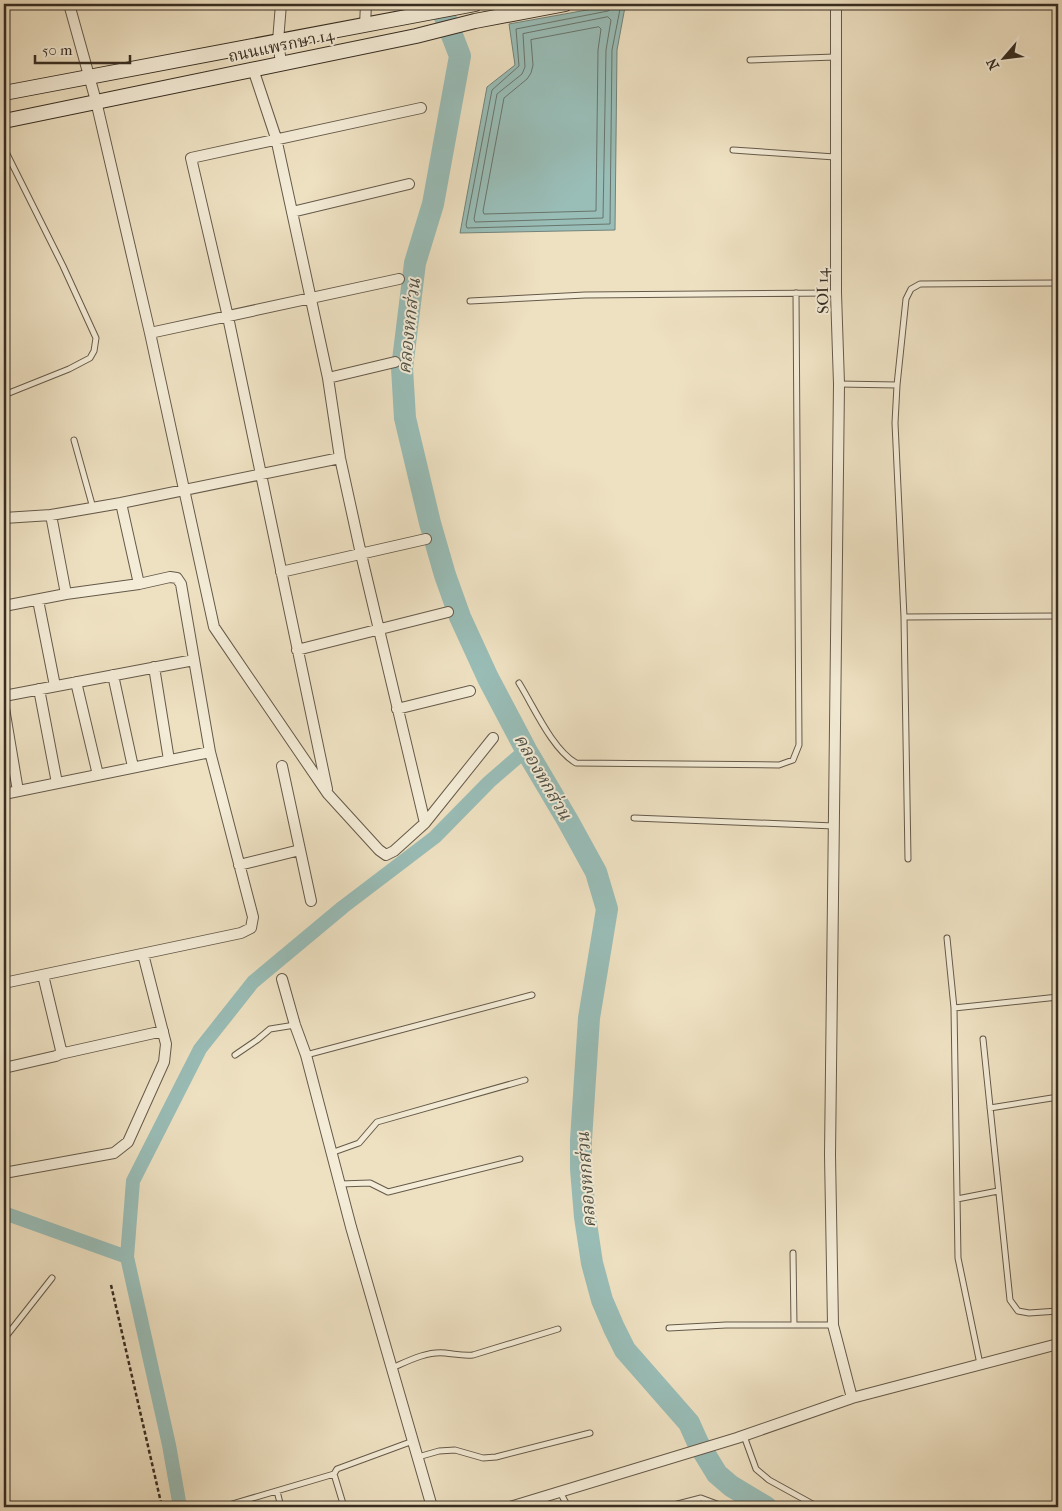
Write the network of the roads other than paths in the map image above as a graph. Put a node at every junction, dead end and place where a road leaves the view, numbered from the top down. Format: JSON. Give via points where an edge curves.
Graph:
{"nodes":[{"id":1,"x":69,"y":4,"type":"edge"},
{"id":2,"x":281,"y":4,"type":"edge"},
{"id":3,"x":366,"y":4,"type":"edge"},
{"id":4,"x":473,"y":4,"type":"edge"},
{"id":5,"x":565,"y":4,"type":"edge"},
{"id":6,"x":836,"y":4,"type":"edge"},
{"id":7,"x":365,"y":25,"type":"junction"},
{"id":8,"x":278,"y":41,"type":"junction"},
{"id":9,"x":835,"y":57,"type":"junction"},
{"id":10,"x":750,"y":60,"type":"dead end"},
{"id":11,"x":281,"y":63,"type":"junction"},
{"id":12,"x":253,"y":69,"type":"junction"},
{"id":13,"x":88,"y":77,"type":"junction"},
{"id":14,"x":4,"y":93,"type":"edge"},
{"id":15,"x":96,"y":101,"type":"junction"},
{"id":16,"x":421,"y":108,"type":"dead end"},
{"id":17,"x":4,"y":121,"type":"edge"},
{"id":18,"x":276,"y":138,"type":"junction"},
{"id":19,"x":4,"y":141,"type":"edge"},
{"id":20,"x":732,"y":150,"type":"dead end"},
{"id":21,"x":5,"y":152,"type":"edge"},
{"id":22,"x":835,"y":157,"type":"junction"},
{"id":23,"x":409,"y":184,"type":"dead end"},
{"id":24,"x":292,"y":212,"type":"junction"},
{"id":25,"x":399,"y":279,"type":"dead end"},
{"id":26,"x":1058,"y":283,"type":"edge"},
{"id":27,"x":796,"y":293,"type":"junction"},
{"id":28,"x":836,"y":293,"type":"junction"},
{"id":29,"x":311,"y":298,"type":"junction"},
{"id":30,"x":470,"y":301,"type":"dead end"},
{"id":31,"x":228,"y":317,"type":"junction"},
{"id":32,"x":150,"y":333,"type":"junction"},
{"id":33,"x":395,"y":362,"type":"dead end"},
{"id":34,"x":328,"y":378,"type":"junction"},
{"id":35,"x":839,"y":384,"type":"junction"},
{"id":36,"x":897,"y":386,"type":"junction"},
{"id":37,"x":4,"y":395,"type":"edge"},
{"id":38,"x":74,"y":440,"type":"dead end"},
{"id":39,"x":340,"y":458,"type":"junction"},
{"id":40,"x":261,"y":476,"type":"junction"},
{"id":41,"x":185,"y":489,"type":"junction"},
{"id":42,"x":121,"y":503,"type":"junction"},
{"id":43,"x":93,"y":508,"type":"junction"},
{"id":44,"x":50,"y":515,"type":"junction"},
{"id":45,"x":4,"y":518,"type":"edge"},
{"id":46,"x":426,"y":539,"type":"dead end"},
{"id":47,"x":361,"y":554,"type":"junction"},
{"id":48,"x":281,"y":572,"type":"junction"},
{"id":49,"x":139,"y":584,"type":"junction"},
{"id":50,"x":66,"y":594,"type":"junction"},
{"id":51,"x":38,"y":600,"type":"junction"},
{"id":52,"x":4,"y":606,"type":"edge"},
{"id":53,"x":448,"y":612,"type":"dead end"},
{"id":54,"x":1058,"y":616,"type":"edge"},
{"id":55,"x":904,"y":617,"type":"junction"},
{"id":56,"x":378,"y":630,"type":"junction"},
{"id":57,"x":297,"y":650,"type":"junction"},
{"id":58,"x":194,"y":660,"type":"junction"},
{"id":59,"x":154,"y":667,"type":"junction"},
{"id":60,"x":113,"y":675,"type":"junction"},
{"id":61,"x":76,"y":682,"type":"junction"},
{"id":62,"x":519,"y":683,"type":"dead end"},
{"id":63,"x":55,"y":686,"type":"junction"},
{"id":64,"x":39,"y":689,"type":"junction"},
{"id":65,"x":470,"y":691,"type":"dead end"},
{"id":66,"x":4,"y":696,"type":"edge"},
{"id":67,"x":4,"y":708,"type":"edge"},
{"id":68,"x":397,"y":709,"type":"junction"},
{"id":69,"x":493,"y":738,"type":"dead end"},
{"id":70,"x":210,"y":752,"type":"junction"},
{"id":71,"x":169,"y":760,"type":"junction"},
{"id":72,"x":282,"y":766,"type":"dead end"},
{"id":73,"x":133,"y":767,"type":"junction"},
{"id":74,"x":98,"y":775,"type":"junction"},
{"id":75,"x":57,"y":783,"type":"junction"},
{"id":76,"x":18,"y":791,"type":"junction"},
{"id":77,"x":4,"y":794,"type":"edge"},
{"id":78,"x":328,"y":794,"type":"junction"},
{"id":79,"x":634,"y":818,"type":"dead end"},
{"id":80,"x":425,"y":823,"type":"junction"},
{"id":81,"x":835,"y":826,"type":"junction"},
{"id":82,"x":300,"y":850,"type":"junction"},
{"id":83,"x":908,"y":859,"type":"dead end"},
{"id":84,"x":239,"y":865,"type":"junction"},
{"id":85,"x":311,"y":901,"type":"dead end"},
{"id":86,"x":947,"y":938,"type":"dead end"},
{"id":87,"x":143,"y":954,"type":"junction"},
{"id":88,"x":43,"y":975,"type":"junction"},
{"id":89,"x":282,"y":978,"type":"dead end"},
{"id":90,"x":4,"y":982,"type":"edge"},
{"id":91,"x":532,"y":994,"type":"dead end"},
{"id":92,"x":1058,"y":997,"type":"edge"},
{"id":93,"x":954,"y":1008,"type":"junction"},
{"id":94,"x":295,"y":1025,"type":"junction"},
{"id":95,"x":163,"y":1031,"type":"junction"},
{"id":96,"x":983,"y":1039,"type":"dead end"},
{"id":97,"x":60,"y":1054,"type":"junction"},
{"id":98,"x":235,"y":1055,"type":"dead end"},
{"id":99,"x":306,"y":1055,"type":"junction"},
{"id":100,"x":4,"y":1068,"type":"edge"},
{"id":101,"x":525,"y":1080,"type":"dead end"},
{"id":102,"x":1058,"y":1098,"type":"edge"},
{"id":103,"x":990,"y":1108,"type":"junction"},
{"id":104,"x":331,"y":1153,"type":"junction"},
{"id":105,"x":520,"y":1159,"type":"dead end"},
{"id":106,"x":4,"y":1173,"type":"edge"},
{"id":107,"x":340,"y":1184,"type":"junction"},
{"id":108,"x":998,"y":1191,"type":"junction"},
{"id":109,"x":957,"y":1199,"type":"junction"},
{"id":110,"x":793,"y":1253,"type":"dead end"},
{"id":111,"x":52,"y":1278,"type":"dead end"},
{"id":112,"x":1058,"y":1311,"type":"edge"},
{"id":113,"x":794,"y":1325,"type":"junction"},
{"id":114,"x":833,"y":1325,"type":"junction"},
{"id":115,"x":669,"y":1328,"type":"dead end"},
{"id":116,"x":558,"y":1329,"type":"dead end"},
{"id":117,"x":4,"y":1339,"type":"edge"},
{"id":118,"x":1058,"y":1344,"type":"edge"},
{"id":119,"x":980,"y":1364,"type":"junction"},
{"id":120,"x":392,"y":1368,"type":"junction"},
{"id":121,"x":852,"y":1398,"type":"junction"},
{"id":122,"x":590,"y":1433,"type":"dead end"},
{"id":123,"x":741,"y":1437,"type":"junction"},
{"id":124,"x":413,"y":1441,"type":"junction"},
{"id":125,"x":418,"y":1457,"type":"junction"},
{"id":126,"x":334,"y":1474,"type":"junction"},
{"id":127,"x":277,"y":1491,"type":"junction"},
{"id":128,"x":560,"y":1492,"type":"junction"},
{"id":129,"x":222,"y":1507,"type":"edge"},
{"id":130,"x":282,"y":1507,"type":"edge"},
{"id":131,"x":344,"y":1507,"type":"edge"},
{"id":132,"x":432,"y":1507,"type":"edge"},
{"id":133,"x":510,"y":1507,"type":"edge"},
{"id":134,"x":568,"y":1507,"type":"edge"},
{"id":135,"x":666,"y":1507,"type":"edge"},
{"id":136,"x":725,"y":1507,"type":"edge"},
{"id":137,"x":818,"y":1507,"type":"edge"}],
"edges":[{"from":1,"to":13,"type":"street"},
{"from":2,"to":8,"type":"street"},
{"from":3,"to":7,"type":"street"},
{"from":4,"to":7,"type":"main road","name":"ถนนแพรกษา 14"},
{"from":5,"to":11,"type":"main road","name":"ถนนแพรกษา 14"},
{"from":6,"to":9,"type":"street","name":"SOI 14"},
{"from":7,"to":8,"type":"main road","name":"ถนนแพรกษา 14"},
{"from":8,"to":11,"type":"street"},
{"from":8,"to":13,"type":"main road","name":"ถนนแพรกษา 14"},
{"from":9,"to":10,"type":"lane"},
{"from":9,"to":22,"type":"street","name":"SOI 14"},
{"from":11,"to":12,"type":"main road","name":"ถนนแพรกษา 14"},
{"from":12,"to":15,"type":"main road","name":"ถนนแพรกษา 14"},
{"from":12,"to":18,"type":"street"},
{"from":13,"to":14,"type":"main road","name":"ถนนแพรกษา 14"},
{"from":13,"to":15,"type":"street"},
{"from":15,"to":17,"type":"main road","name":"ถนนแพรกษา 14"},
{"from":15,"to":32,"type":"street"},
{"from":16,"to":18,"type":"street"},
{"from":18,"to":24,"type":"street"},
{"from":18,"to":31,"type":"street","via":[[191,158]]},
{"from":19,"to":21,"type":"lane"},
{"from":20,"to":22,"type":"lane"},
{"from":21,"to":37,"type":"lane","via":[[96,338],[90,358]]},
{"from":22,"to":28,"type":"street","name":"SOI 14"},
{"from":23,"to":24,"type":"street"},
{"from":24,"to":29,"type":"street"},
{"from":25,"to":29,"type":"street"},
{"from":26,"to":36,"type":"lane","via":[[920,284],[911,288],[906,299]]},
{"from":27,"to":28,"type":"lane"},
{"from":27,"to":30,"type":"lane","via":[[585,294]]},
{"from":27,"to":62,"type":"lane","via":[[799,745],[793,760],[779,765],[576,763],[558,748]]},
{"from":28,"to":35,"type":"street","name":"SOI 14"},
{"from":29,"to":31,"type":"street"},
{"from":29,"to":34,"type":"street"},
{"from":31,"to":32,"type":"street"},
{"from":31,"to":40,"type":"street"},
{"from":32,"to":41,"type":"street"},
{"from":33,"to":34,"type":"street"},
{"from":34,"to":39,"type":"street"},
{"from":35,"to":36,"type":"lane"},
{"from":35,"to":81,"type":"street","name":"SOI 14"},
{"from":36,"to":55,"type":"lane","via":[[894,424]]},
{"from":38,"to":43,"type":"lane"},
{"from":39,"to":40,"type":"street"},
{"from":39,"to":47,"type":"street"},
{"from":40,"to":41,"type":"street"},
{"from":40,"to":48,"type":"street"},
{"from":41,"to":42,"type":"street"},
{"from":41,"to":78,"type":"street","via":[[214,627]]},
{"from":42,"to":43,"type":"street"},
{"from":42,"to":49,"type":"street"},
{"from":43,"to":44,"type":"street"},
{"from":44,"to":45,"type":"street"},
{"from":44,"to":50,"type":"street"},
{"from":46,"to":47,"type":"street"},
{"from":47,"to":48,"type":"street"},
{"from":47,"to":56,"type":"street"},
{"from":48,"to":57,"type":"street"},
{"from":49,"to":50,"type":"street"},
{"from":49,"to":58,"type":"street","via":[[177,578],[181,584]]},
{"from":50,"to":51,"type":"street"},
{"from":51,"to":52,"type":"street"},
{"from":51,"to":63,"type":"street"},
{"from":53,"to":56,"type":"street"},
{"from":54,"to":55,"type":"lane"},
{"from":55,"to":83,"type":"lane"},
{"from":56,"to":57,"type":"street"},
{"from":56,"to":68,"type":"street"},
{"from":57,"to":78,"type":"street"},
{"from":58,"to":59,"type":"street"},
{"from":58,"to":70,"type":"street"},
{"from":59,"to":60,"type":"street"},
{"from":59,"to":71,"type":"street"},
{"from":60,"to":61,"type":"street"},
{"from":60,"to":73,"type":"street"},
{"from":61,"to":63,"type":"street"},
{"from":61,"to":74,"type":"street"},
{"from":63,"to":64,"type":"street"},
{"from":64,"to":66,"type":"street"},
{"from":64,"to":75,"type":"street"},
{"from":65,"to":68,"type":"street"},
{"from":67,"to":76,"type":"street"},
{"from":68,"to":80,"type":"street"},
{"from":69,"to":80,"type":"street"},
{"from":70,"to":71,"type":"street"},
{"from":70,"to":84,"type":"street"},
{"from":71,"to":73,"type":"street"},
{"from":72,"to":82,"type":"street"},
{"from":73,"to":74,"type":"street"},
{"from":74,"to":75,"type":"street"},
{"from":75,"to":76,"type":"street"},
{"from":76,"to":77,"type":"street"},
{"from":78,"to":80,"type":"street","via":[[386,855],[394,852]]},
{"from":79,"to":81,"type":"lane"},
{"from":81,"to":114,"type":"street","name":"SOI 14","via":[[830,1155]]},
{"from":82,"to":84,"type":"street"},
{"from":82,"to":85,"type":"street"},
{"from":84,"to":87,"type":"street","via":[[252,917],[251,928],[241,933]]},
{"from":86,"to":93,"type":"lane"},
{"from":87,"to":88,"type":"street"},
{"from":87,"to":95,"type":"street"},
{"from":88,"to":90,"type":"street"},
{"from":88,"to":97,"type":"street"},
{"from":89,"to":94,"type":"street"},
{"from":91,"to":99,"type":"lane"},
{"from":92,"to":93,"type":"lane"},
{"from":93,"to":109,"type":"lane"},
{"from":94,"to":98,"type":"lane","via":[[270,1028]]},
{"from":94,"to":99,"type":"street"},
{"from":95,"to":97,"type":"street"},
{"from":95,"to":106,"type":"street","via":[[166,1044],[164,1062],[128,1142],[114,1153]]},
{"from":96,"to":103,"type":"lane"},
{"from":97,"to":100,"type":"street"},
{"from":99,"to":104,"type":"street"},
{"from":101,"to":104,"type":"lane","via":[[377,1122],[360,1143]]},
{"from":102,"to":103,"type":"lane"},
{"from":103,"to":108,"type":"lane"},
{"from":104,"to":107,"type":"street"},
{"from":105,"to":107,"type":"lane","via":[[388,1192],[370,1183]]},
{"from":107,"to":120,"type":"street"},
{"from":108,"to":109,"type":"lane"},
{"from":108,"to":112,"type":"lane","via":[[1010,1300],[1018,1311]]},
{"from":109,"to":119,"type":"lane","via":[[958,1258]]},
{"from":110,"to":113,"type":"lane"},
{"from":111,"to":117,"type":"lane"},
{"from":113,"to":114,"type":"lane"},
{"from":113,"to":115,"type":"lane"},
{"from":114,"to":121,"type":"street","name":"SOI 14"},
{"from":116,"to":120,"type":"lane","via":[[473,1355],[429,1354]]},
{"from":118,"to":119,"type":"street"},
{"from":119,"to":121,"type":"street"},
{"from":120,"to":124,"type":"street"},
{"from":121,"to":123,"type":"street"},
{"from":122,"to":125,"type":"lane","via":[[496,1457],[483,1458],[455,1450]]},
{"from":123,"to":128,"type":"street"},
{"from":123,"to":137,"type":"lane","via":[[756,1468],[769,1480]]},
{"from":124,"to":125,"type":"street"},
{"from":124,"to":126,"type":"lane","via":[[337,1469]]},
{"from":125,"to":132,"type":"street"},
{"from":126,"to":127,"type":"lane"},
{"from":126,"to":131,"type":"lane"},
{"from":127,"to":129,"type":"lane"},
{"from":127,"to":130,"type":"lane"},
{"from":128,"to":133,"type":"street"},
{"from":128,"to":134,"type":"lane"},
{"from":135,"to":136,"type":"lane","via":[[701,1498]]}]}
